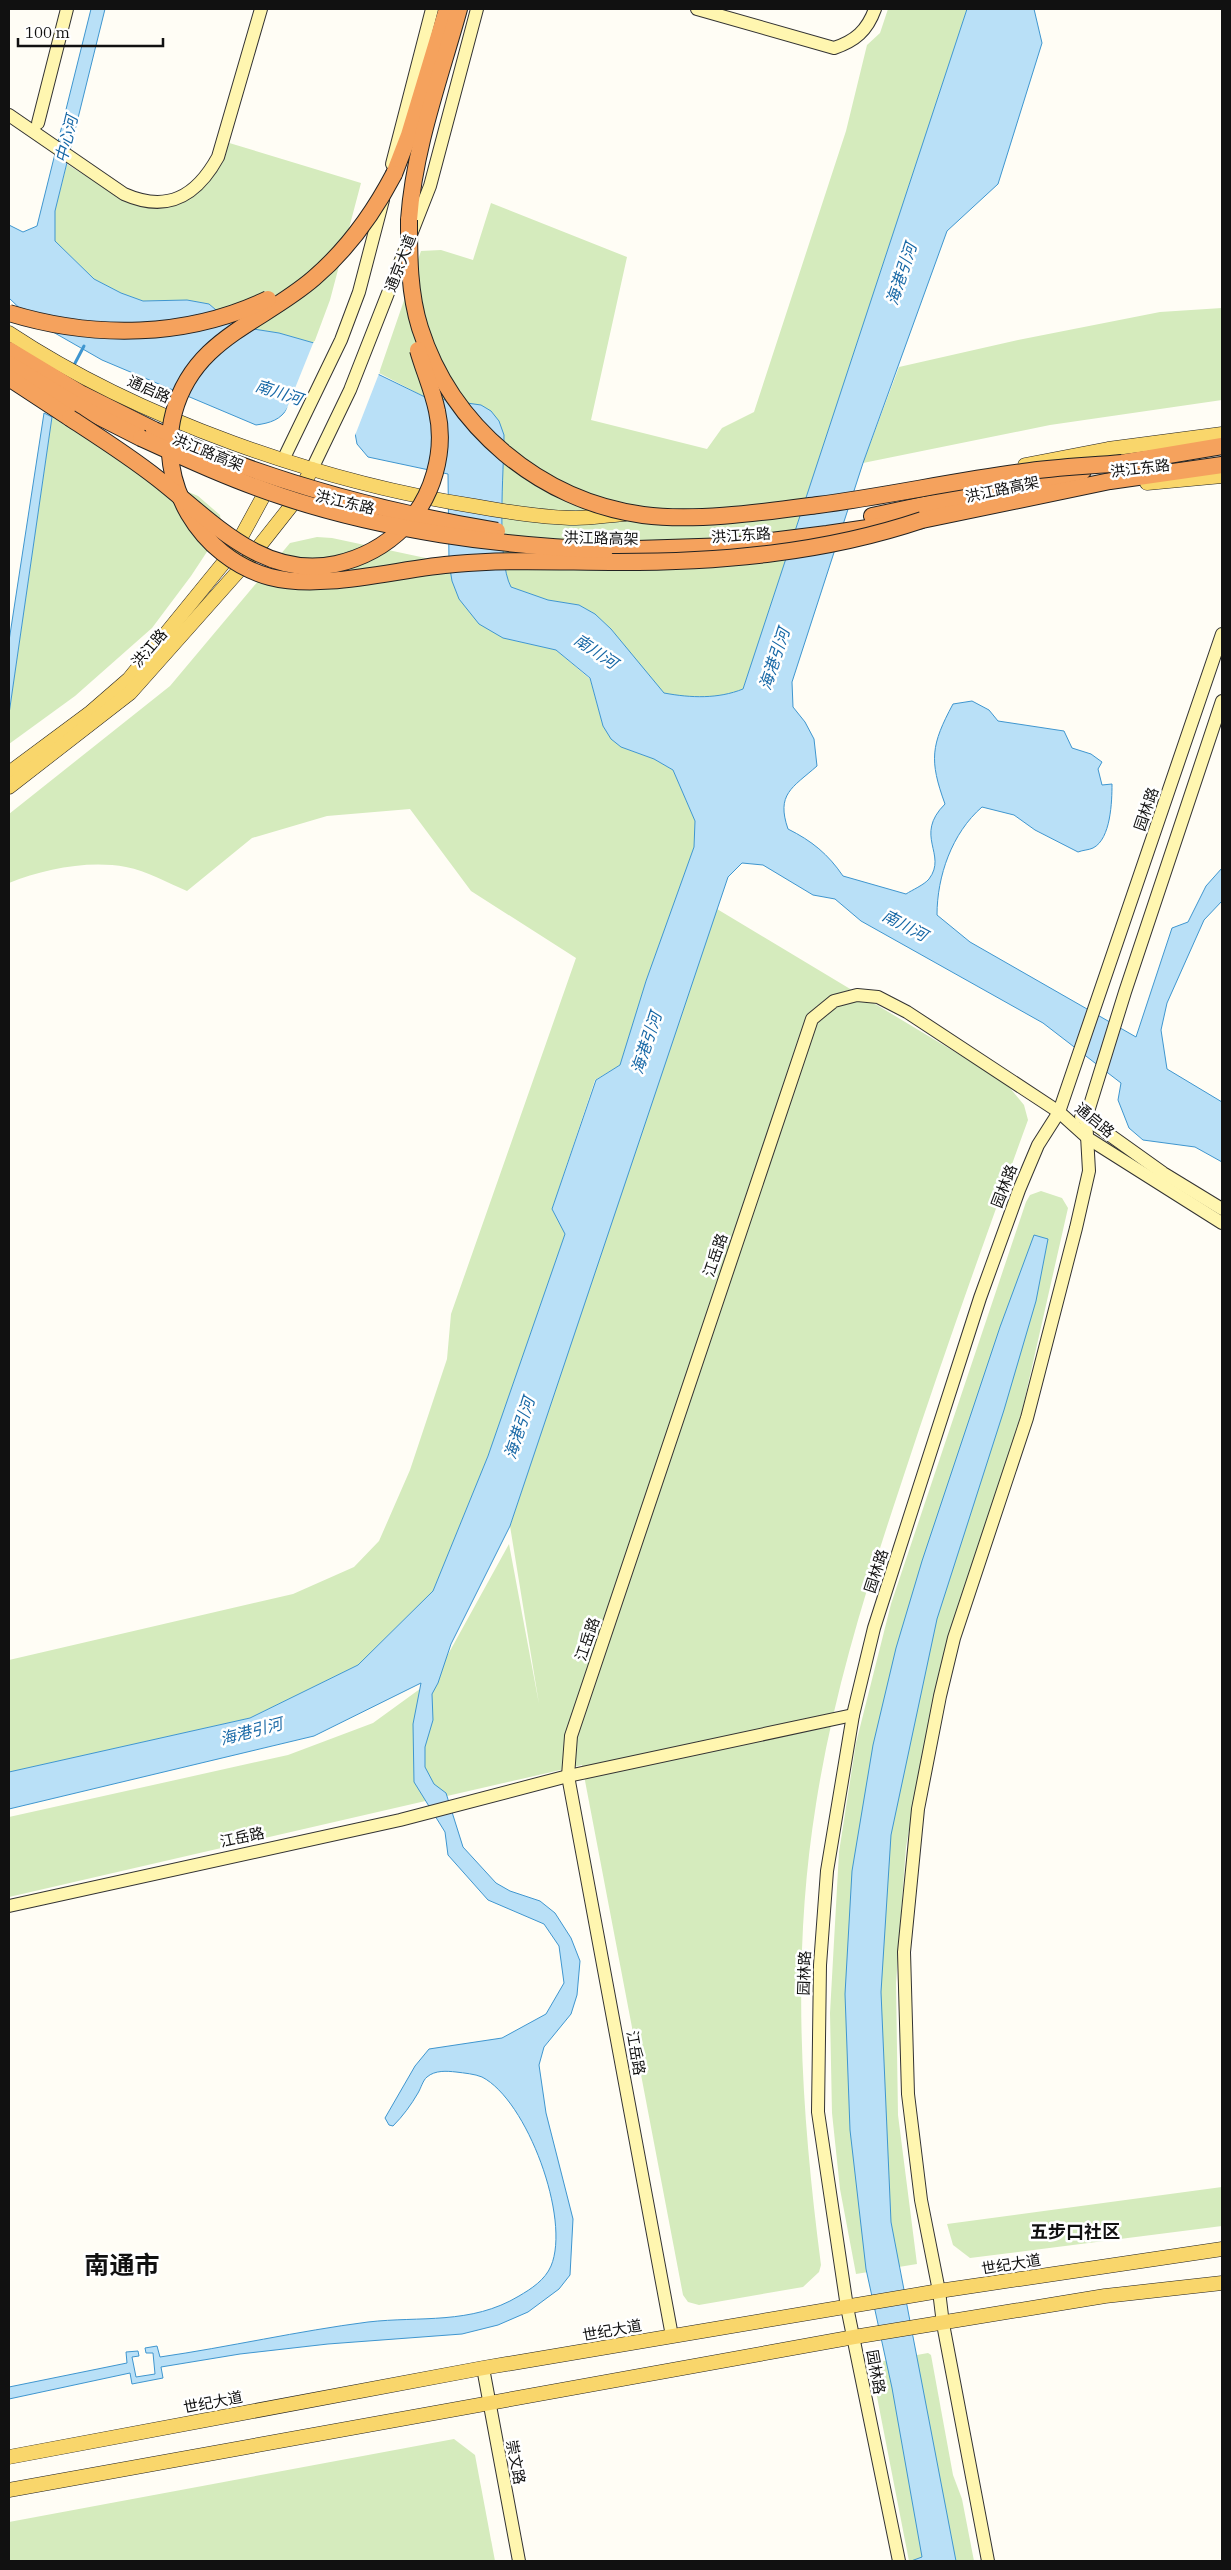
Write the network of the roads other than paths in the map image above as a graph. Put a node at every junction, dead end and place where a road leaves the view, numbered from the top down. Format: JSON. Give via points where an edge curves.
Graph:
{"nodes":[{"id":1,"x":67,"y":9,"type":"edge"},
{"id":2,"x":260,"y":9,"type":"edge"},
{"id":3,"x":432,"y":9,"type":"edge"},
{"id":4,"x":447,"y":9,"type":"edge"},
{"id":5,"x":459,"y":9,"type":"edge"},
{"id":6,"x":477,"y":9,"type":"edge"},
{"id":7,"x":697,"y":9,"type":"edge"},
{"id":8,"x":875,"y":9,"type":"edge"},
{"id":9,"x":9,"y":114,"type":"edge"},
{"id":10,"x":38,"y":123,"type":"dead end"},
{"id":11,"x":394,"y":174,"type":"junction"},
{"id":12,"x":409,"y":220,"type":"junction"},
{"id":13,"x":9,"y":313,"type":"edge"},
{"id":14,"x":9,"y":333,"type":"edge"},
{"id":15,"x":9,"y":350,"type":"edge"},
{"id":16,"x":9,"y":364,"type":"edge"},
{"id":17,"x":9,"y":371,"type":"edge"},
{"id":18,"x":9,"y":378,"type":"edge"},
{"id":19,"x":1222,"y":434,"type":"edge"},
{"id":20,"x":1222,"y":446,"type":"edge"},
{"id":21,"x":283,"y":460,"type":"junction"},
{"id":22,"x":1122,"y":463,"type":"junction"},
{"id":23,"x":1222,"y":465,"type":"edge"},
{"id":24,"x":312,"y":469,"type":"junction"},
{"id":25,"x":1222,"y":476,"type":"edge"},
{"id":26,"x":262,"y":497,"type":"junction"},
{"id":27,"x":291,"y":506,"type":"junction"},
{"id":28,"x":922,"y":520,"type":"junction"},
{"id":29,"x":1222,"y":634,"type":"edge"},
{"id":30,"x":1222,"y":701,"type":"edge"},
{"id":31,"x":9,"y":773,"type":"edge"},
{"id":32,"x":9,"y":787,"type":"edge"},
{"id":33,"x":1059,"y":1112,"type":"junction"},
{"id":34,"x":1086,"y":1118,"type":"junction"},
{"id":35,"x":1089,"y":1139,"type":"junction"},
{"id":36,"x":1222,"y":1209,"type":"edge"},
{"id":37,"x":1222,"y":1222,"type":"edge"},
{"id":38,"x":853,"y":1714,"type":"junction"},
{"id":39,"x":568,"y":1776,"type":"junction"},
{"id":40,"x":9,"y":1906,"type":"edge"},
{"id":41,"x":1222,"y":2249,"type":"edge"},
{"id":42,"x":1222,"y":2283,"type":"edge"},
{"id":43,"x":939,"y":2291,"type":"junction"},
{"id":44,"x":847,"y":2307,"type":"junction"},
{"id":45,"x":943,"y":2324,"type":"junction"},
{"id":46,"x":672,"y":2336,"type":"junction"},
{"id":47,"x":854,"y":2337,"type":"junction"},
{"id":48,"x":483,"y":2368,"type":"junction"},
{"id":49,"x":488,"y":2402,"type":"junction"},
{"id":50,"x":9,"y":2457,"type":"edge"},
{"id":51,"x":9,"y":2490,"type":"edge"},
{"id":52,"x":518,"y":2561,"type":"edge"},
{"id":53,"x":899,"y":2561,"type":"edge"},
{"id":54,"x":988,"y":2561,"type":"edge"}],
"edges":[{"from":1,"to":10,"type":"main road"},
{"from":2,"to":9,"type":"main road","via":[[218,157],[198,186],[173,201],[157,202],[124,194]]},
{"from":3,"to":21,"type":"main road","name":"通京大道","via":[[359,292],[341,340]]},
{"from":4,"to":11,"type":"highway","via":[[412,128]]},
{"from":5,"to":12,"type":"highway","name":"通京大道","via":[[420,152]]},
{"from":6,"to":24,"type":"main road","name":"通京大道","via":[[430,186],[365,352]]},
{"from":7,"to":8,"type":"main road","via":[[834,48],[852,42],[865,31]]},
{"from":11,"to":13,"type":"highway","bridge":true,"via":[[324,258],[273,297],[240,312],[205,323],[151,331],[103,331]]},
{"from":11,"to":28,"type":"highway","bridge":true,"via":[[374,211],[346,247],[306,285],[210,351],[191,372],[181,392],[171,430],[172,476],[186,511],[203,535],[223,554],[240,565],[272,577],[318,581],[463,563],[531,560],[643,562],[746,556],[807,549],[874,536]]},
{"from":12,"to":18,"type":"highway","bridge":true,"via":[[402,266],[403,291],[437,412],[439,458],[430,487],[410,522],[374,550],[353,560],[308,568],[259,556],[236,542],[126,455]]},
{"from":12,"to":22,"type":"highway","bridge":true,"via":[[412,287],[419,326],[442,380],[457,404],[484,435],[525,469],[595,504],[645,515],[725,515],[895,495],[1023,472]]},
{"from":14,"to":21,"type":"main road","name":"通启路","via":[[78,374],[131,400]]},
{"from":15,"to":22,"type":"highway","name":"洪江路高架","bridge":true,"via":[[119,414],[204,452],[290,484],[382,509],[525,536],[716,538],[873,516]]},
{"from":16,"to":28,"type":"highway","name":"洪江路高架","bridge":true,"via":[[95,414],[202,466],[282,496],[380,522],[465,538],[571,549],[678,549],[759,543]]},
{"from":17,"to":26,"type":"main road","via":[[78,414],[137,444]]},
{"from":19,"to":24,"type":"main road","name":"洪江东路","via":[[1108,449],[785,505],[575,518],[506,512],[446,502]]},
{"from":20,"to":22,"type":"highway","name":"洪江路高架"},
{"from":21,"to":24,"type":"main road","name":"洪江东路"},
{"from":21,"to":26,"type":"main road","name":"通京大道"},
{"from":23,"to":28,"type":"highway","name":"洪江路高架","via":[[1110,481]]},
{"from":24,"to":27,"type":"main road","name":"通京大道"},
{"from":25,"to":27,"type":"main road","name":"洪江东路","via":[[1110,488],[780,548],[637,556],[506,548],[444,540]]},
{"from":26,"to":27,"type":"main road","name":"洪江东路"},
{"from":26,"to":31,"type":"main road","name":"洪江路","via":[[234,550],[129,680]]},
{"from":27,"to":32,"type":"main road","name":"洪江路","via":[[250,558],[130,693]]},
{"from":29,"to":33,"type":"main road","name":"园林路"},
{"from":30,"to":34,"type":"main road"},
{"from":33,"to":34,"type":"main road","name":"通启路"},
{"from":33,"to":35,"type":"main road","name":"通启路"},
{"from":33,"to":38,"type":"main road","name":"园林路","via":[[1038,1144],[980,1298],[874,1628]]},
{"from":33,"to":39,"type":"main road","name":"江岳路","via":[[907,1012],[878,997],[857,995],[834,1001],[812,1019],[571,1736]]},
{"from":34,"to":35,"type":"main road"},
{"from":34,"to":36,"type":"main road","name":"通启路","via":[[1163,1173]]},
{"from":35,"to":37,"type":"main road","name":"通启路"},
{"from":35,"to":43,"type":"main road","via":[[1089,1171],[1076,1228],[1027,1418],[954,1638],[918,1809],[904,1952],[908,2094],[921,2200]]},
{"from":38,"to":39,"type":"main road"},
{"from":38,"to":44,"type":"main road","name":"园林路","via":[[827,1871],[820,1965],[818,2083],[818,2112]]},
{"from":39,"to":40,"type":"main road","name":"江岳路","via":[[427,1813]]},
{"from":39,"to":46,"type":"main road","name":"江岳路"},
{"from":41,"to":43,"type":"main road","name":"世纪大道"},
{"from":42,"to":45,"type":"main road","via":[[1105,2296]]},
{"from":43,"to":44,"type":"main road","name":"世纪大道"},
{"from":43,"to":45,"type":"main road"},
{"from":44,"to":46,"type":"main road","name":"世纪大道"},
{"from":44,"to":47,"type":"main road","name":"园林路"},
{"from":45,"to":47,"type":"main road"},
{"from":45,"to":54,"type":"main road"},
{"from":46,"to":48,"type":"main road","name":"世纪大道"},
{"from":47,"to":49,"type":"main road"},
{"from":47,"to":53,"type":"main road","name":"园林路","via":[[865,2405]]},
{"from":48,"to":49,"type":"main road","name":"崇文路"},
{"from":48,"to":50,"type":"main road","name":"世纪大道"},
{"from":49,"to":51,"type":"main road"},
{"from":49,"to":52,"type":"main road","name":"崇文路"}]}
